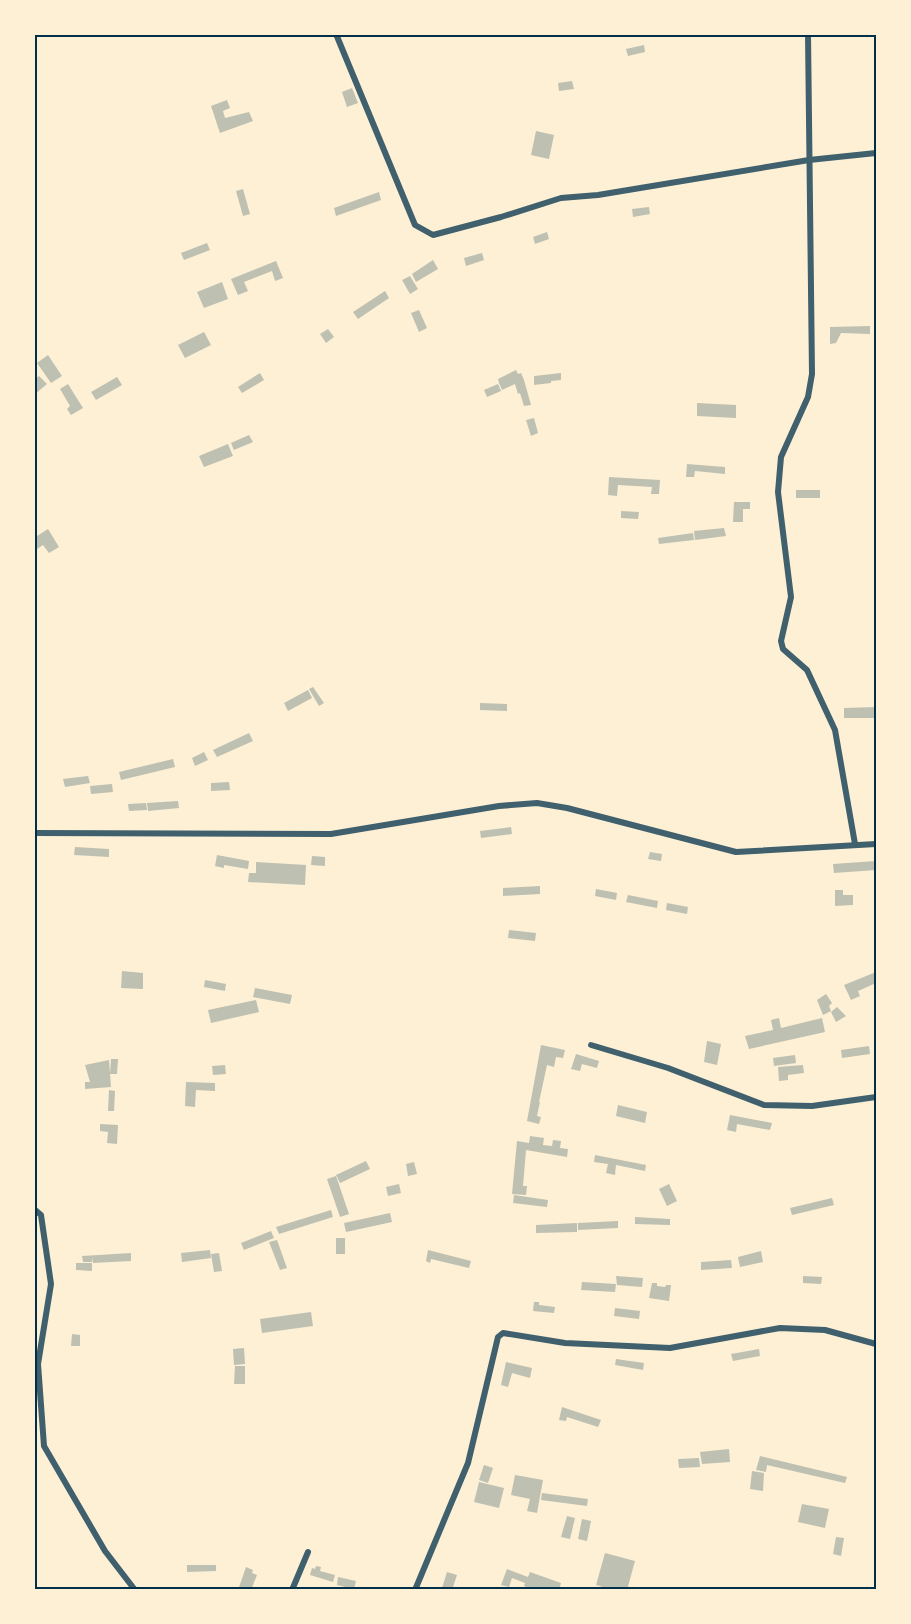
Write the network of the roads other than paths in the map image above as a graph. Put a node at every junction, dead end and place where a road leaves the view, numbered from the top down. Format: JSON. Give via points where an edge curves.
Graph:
{"nodes":[{"id":1,"x":336,"y":34,"type":"edge"},
{"id":2,"x":808,"y":34,"type":"edge"},
{"id":3,"x":876,"y":153,"type":"edge"},
{"id":4,"x":809,"y":160,"type":"junction"},
{"id":5,"x":34,"y":833,"type":"edge"},
{"id":6,"x":855,"y":844,"type":"junction"},
{"id":7,"x":876,"y":844,"type":"edge"},
{"id":8,"x":591,"y":1045,"type":"dead end"},
{"id":9,"x":876,"y":1097,"type":"edge"},
{"id":10,"x":34,"y":1209,"type":"edge"},
{"id":11,"x":876,"y":1344,"type":"edge"},
{"id":12,"x":308,"y":1552,"type":"dead end"},
{"id":13,"x":135,"y":1590,"type":"edge"},
{"id":14,"x":292,"y":1590,"type":"edge"},
{"id":15,"x":416,"y":1590,"type":"edge"}],
"edges":[{"from":1,"to":4,"type":"street","via":[[415,225],[433,235],[561,198]]},
{"from":2,"to":4,"type":"street"},
{"from":3,"to":4,"type":"street"},
{"from":4,"to":6,"type":"street","via":[[812,374],[808,397],[780,457],[778,492],[791,597],[781,641],[783,649],[807,670],[835,730]]},
{"from":5,"to":6,"type":"street","via":[[330,834],[537,803],[736,852]]},
{"from":6,"to":7,"type":"street"},
{"from":8,"to":9,"type":"street","via":[[668,1068],[764,1105],[812,1106]]},
{"from":10,"to":13,"type":"street","via":[[41,1215],[45,1230],[51,1284],[38,1364],[44,1446],[105,1551]]},
{"from":11,"to":15,"type":"street","via":[[825,1330],[791,1328],[670,1348],[565,1343],[503,1333],[498,1337],[468,1463]]},
{"from":12,"to":14,"type":"street"}]}
